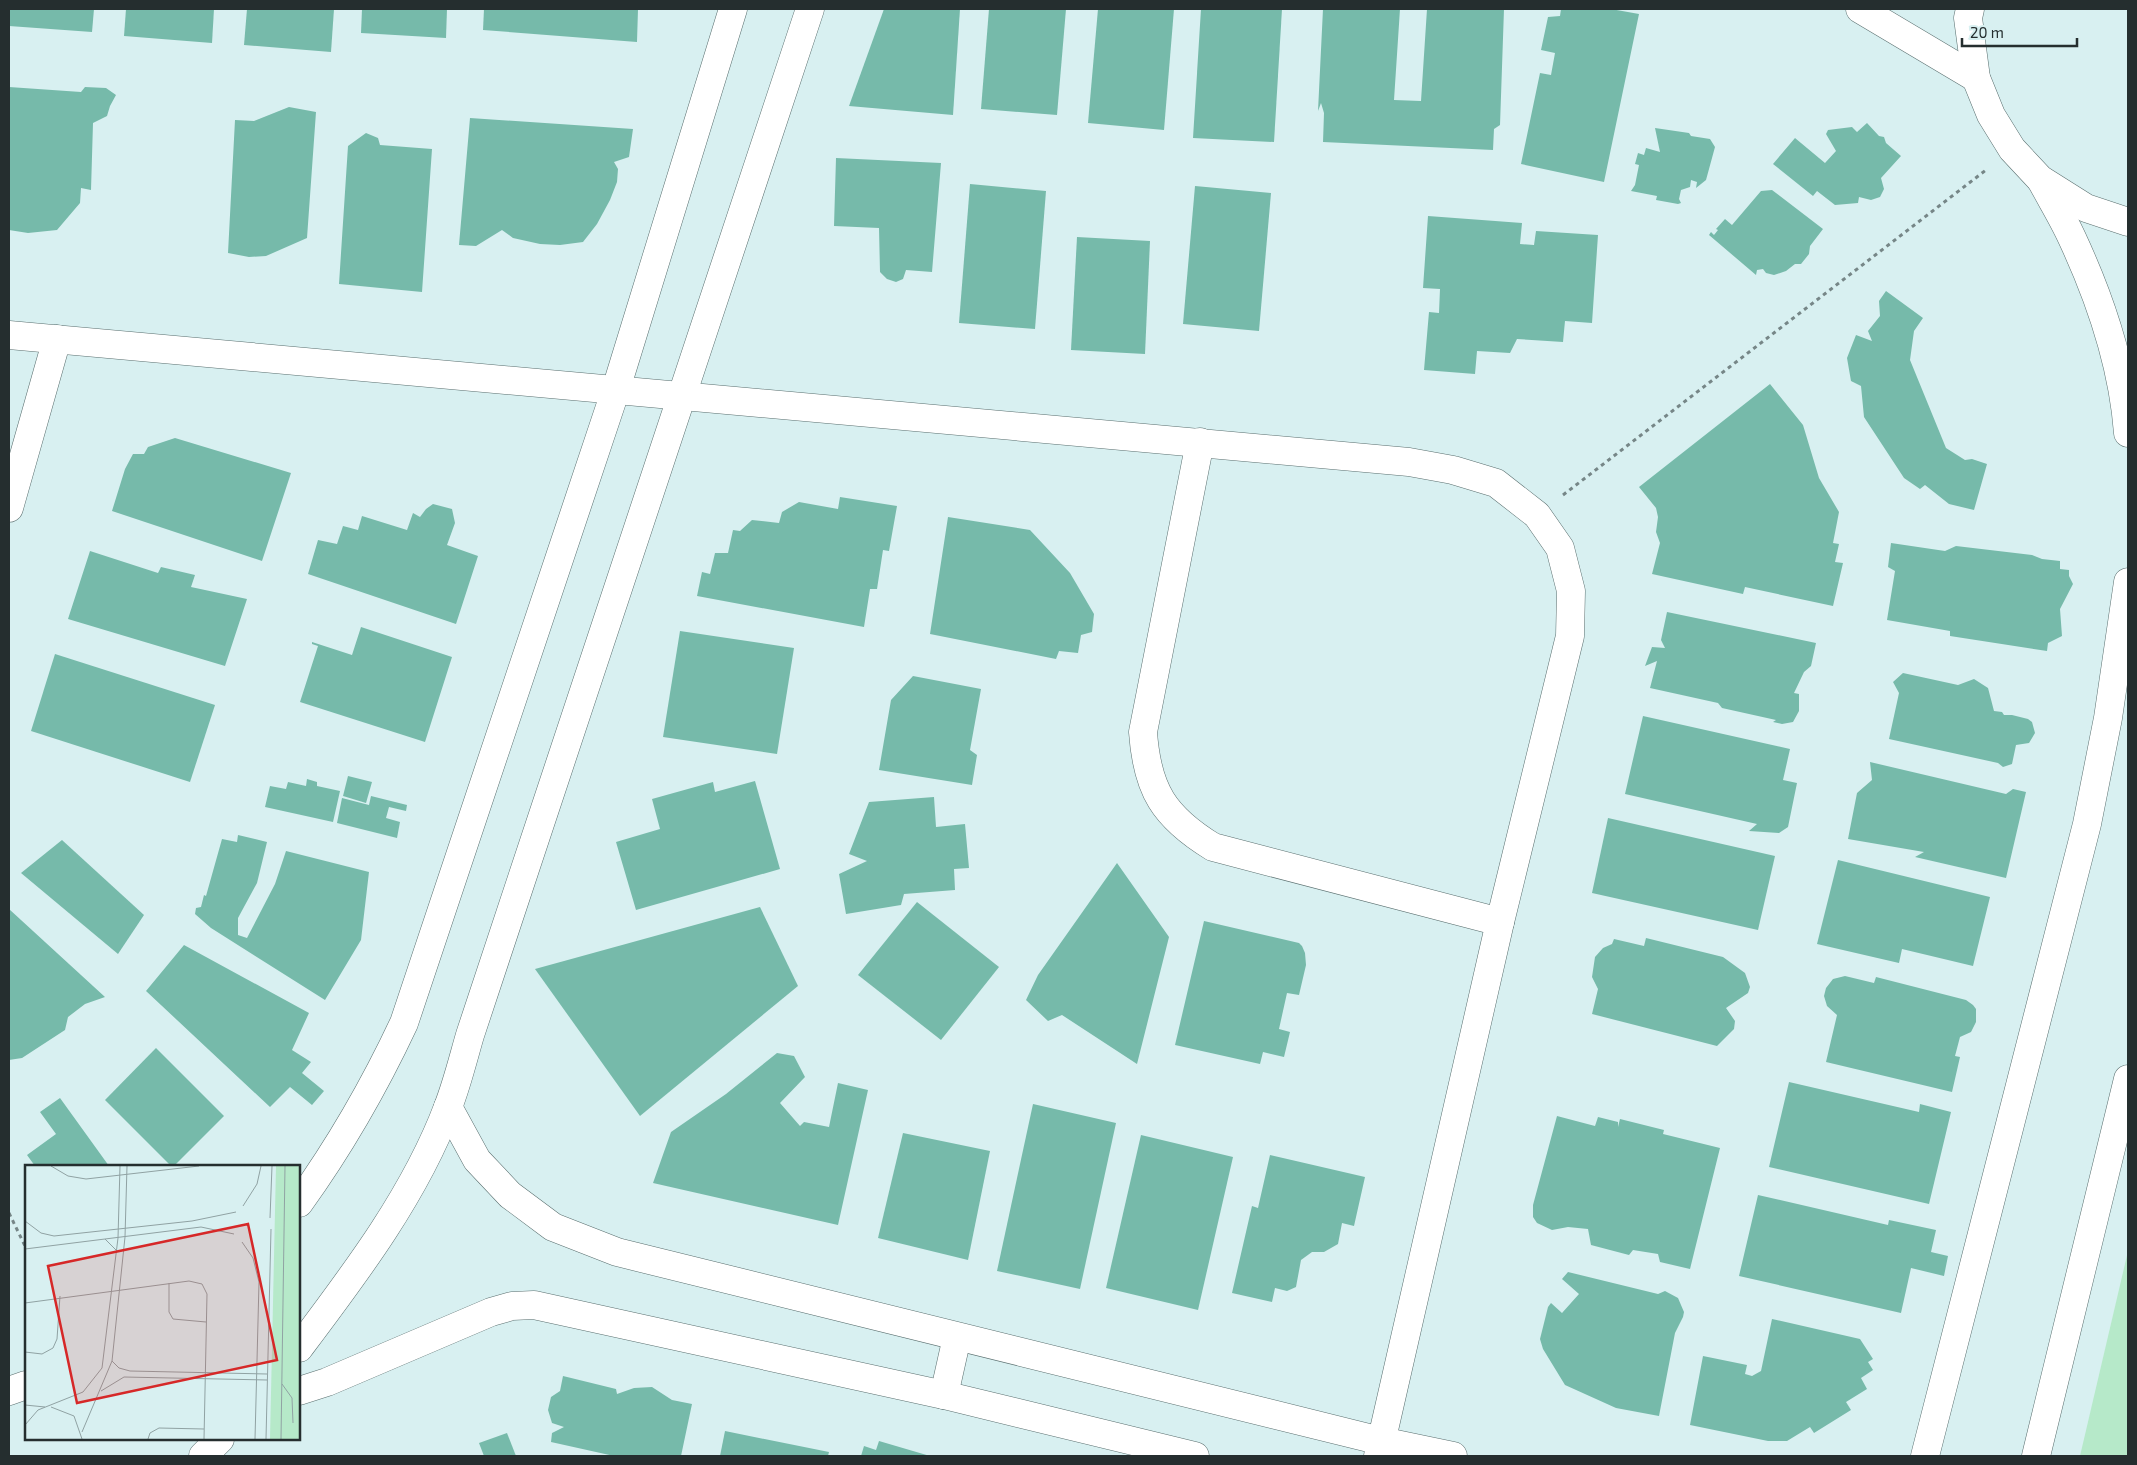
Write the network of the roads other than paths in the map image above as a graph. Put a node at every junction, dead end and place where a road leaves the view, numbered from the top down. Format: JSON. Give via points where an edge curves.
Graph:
{"nodes":[{"id":1,"x":733,"y":9,"type":"edge"},
{"id":2,"x":810,"y":9,"type":"edge"},
{"id":3,"x":1860,"y":9,"type":"edge"},
{"id":4,"x":1970,"y":9,"type":"edge"},
{"id":5,"x":1976,"y":78,"type":"junction"},
{"id":6,"x":2040,"y":179,"type":"junction"},
{"id":7,"x":2128,"y":222,"type":"edge"},
{"id":8,"x":9,"y":336,"type":"edge"},
{"id":9,"x":57,"y":338,"type":"junction"},
{"id":10,"x":616,"y":389,"type":"junction"},
{"id":11,"x":682,"y":395,"type":"junction"},
{"id":12,"x":2128,"y":433,"type":"edge"},
{"id":13,"x":1200,"y":442,"type":"junction"},
{"id":14,"x":9,"y":508,"type":"edge"},
{"id":15,"x":2128,"y":582,"type":"edge"},
{"id":16,"x":1500,"y":922,"type":"junction"},
{"id":17,"x":2128,"y":1079,"type":"edge"},
{"id":18,"x":448,"y":1107,"type":"junction"},
{"id":19,"x":300,"y":1202,"type":"edge"},
{"id":20,"x":957,"y":1337,"type":"junction"},
{"id":21,"x":300,"y":1347,"type":"edge"},
{"id":22,"x":25,"y":1385,"type":"edge"},
{"id":23,"x":9,"y":1391,"type":"edge"},
{"id":24,"x":300,"y":1391,"type":"edge"},
{"id":25,"x":944,"y":1395,"type":"junction"},
{"id":26,"x":219,"y":1440,"type":"edge"},
{"id":27,"x":1380,"y":1448,"type":"edge"},
{"id":28,"x":203,"y":1456,"type":"edge"},
{"id":29,"x":1194,"y":1456,"type":"edge"},
{"id":30,"x":1453,"y":1456,"type":"edge"},
{"id":31,"x":1925,"y":1456,"type":"edge"},
{"id":32,"x":2036,"y":1456,"type":"edge"}],
"edges":[{"from":1,"to":10,"type":"street"},
{"from":2,"to":11,"type":"street"},
{"from":3,"to":5,"type":"street"},
{"from":4,"to":5,"type":"street","via":[[1968,18]]},
{"from":5,"to":6,"type":"street","via":[[1991,115],[2012,149]]},
{"from":6,"to":7,"type":"street","via":[[2086,208]]},
{"from":6,"to":12,"type":"street","via":[[2072,236],[2097,297],[2116,360]]},
{"from":8,"to":9,"type":"street"},
{"from":9,"to":10,"type":"street"},
{"from":9,"to":14,"type":"street"},
{"from":10,"to":11,"type":"street"},
{"from":10,"to":19,"type":"street","via":[[404,1023],[359,1111]]},
{"from":11,"to":13,"type":"street"},
{"from":11,"to":18,"type":"street"},
{"from":13,"to":16,"type":"street","via":[[1143,732],[1145,761],[1153,787],[1168,812],[1189,832],[1214,846]]},
{"from":13,"to":16,"type":"street","via":[[1410,462],[1453,470],[1496,483],[1537,515],[1560,548],[1571,591],[1570,636]]},
{"from":15,"to":31,"type":"street","via":[[2108,718],[2087,824]]},
{"from":16,"to":27,"type":"street"},
{"from":17,"to":32,"type":"street"},
{"from":18,"to":20,"type":"street","via":[[477,1160],[510,1195],[553,1227],[617,1252]]},
{"from":18,"to":21,"type":"street","via":[[395,1212]]},
{"from":20,"to":25,"type":"street"},
{"from":20,"to":27,"type":"street"},
{"from":22,"to":23,"type":"street"},
{"from":24,"to":25,"type":"street","via":[[491,1312],[512,1306],[534,1306]]},
{"from":25,"to":29,"type":"street"},
{"from":26,"to":28,"type":"street"},
{"from":27,"to":30,"type":"street"}]}
